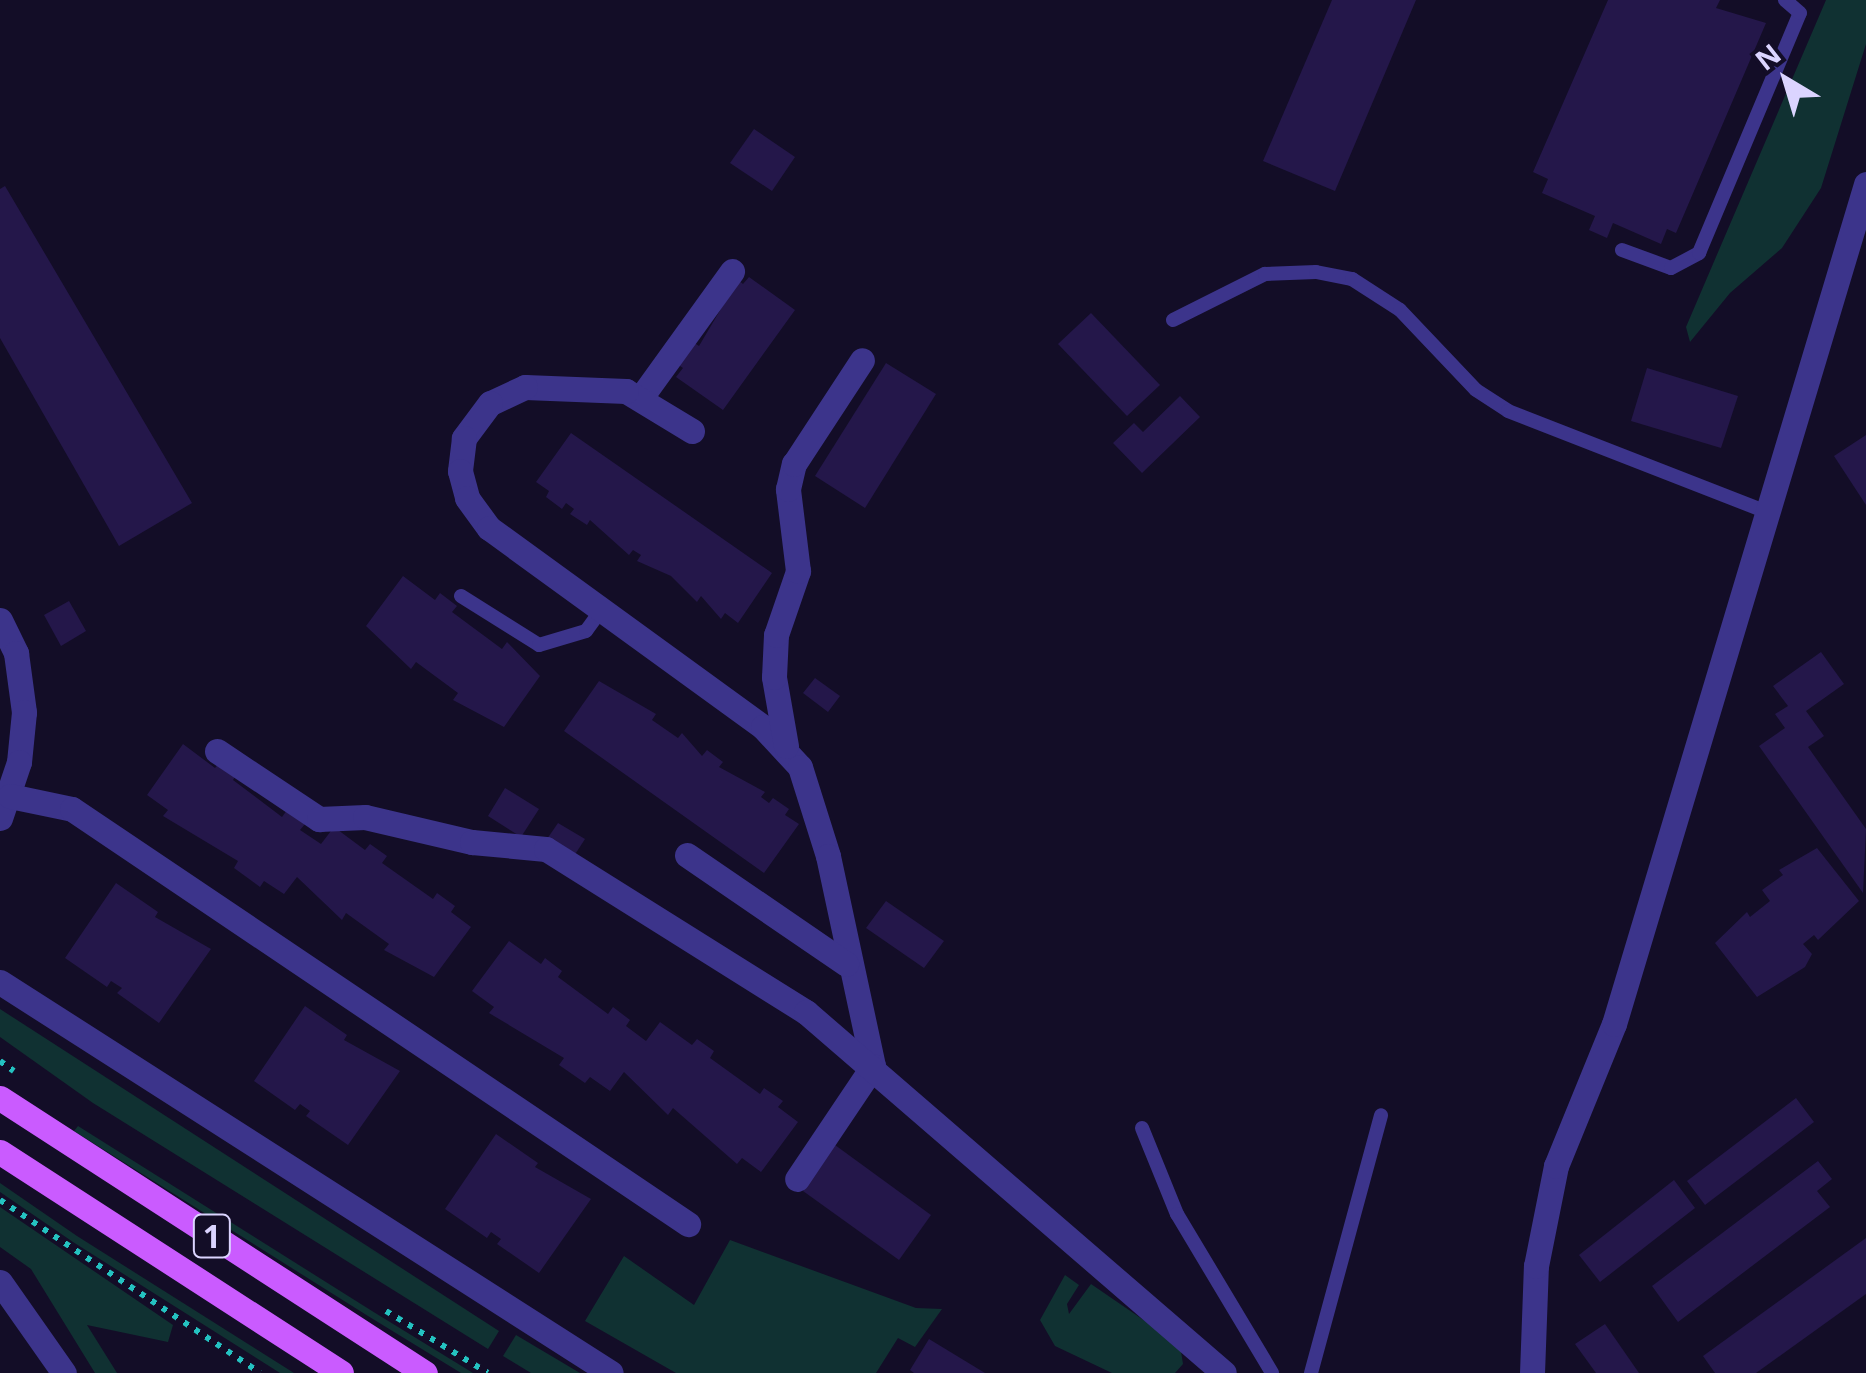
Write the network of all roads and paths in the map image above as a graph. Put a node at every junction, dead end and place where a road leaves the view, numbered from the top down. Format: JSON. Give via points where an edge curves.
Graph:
{"nodes":[{"id":1,"x":1785,"y":0,"type":"edge"},
{"id":2,"x":1866,"y":184,"type":"edge"},
{"id":3,"x":1622,"y":250,"type":"dead end"},
{"id":4,"x":732,"y":271,"type":"dead end"},
{"id":5,"x":1173,"y":320,"type":"dead end"},
{"id":6,"x":862,"y":360,"type":"dead end"},
{"id":7,"x":642,"y":396,"type":"junction"},
{"id":8,"x":692,"y":431,"type":"dead end"},
{"id":9,"x":1767,"y":512,"type":"junction"},
{"id":10,"x":461,"y":596,"type":"dead end"},
{"id":11,"x":602,"y":609,"type":"junction"},
{"id":12,"x":0,"y":620,"type":"edge"},
{"id":13,"x":786,"y":746,"type":"junction"},
{"id":14,"x":217,"y":751,"type":"dead end"},
{"id":15,"x":5,"y":807,"type":"edge"},
{"id":16,"x":687,"y":855,"type":"dead end"},
{"id":17,"x":846,"y":964,"type":"junction"},
{"id":18,"x":0,"y":982,"type":"edge"},
{"id":19,"x":873,"y":1066,"type":"junction"},
{"id":20,"x":0,"y":1098,"type":"edge"},
{"id":21,"x":1381,"y":1115,"type":"dead end"},
{"id":22,"x":1142,"y":1128,"type":"dead end"},
{"id":23,"x":0,"y":1152,"type":"edge"},
{"id":24,"x":798,"y":1179,"type":"dead end"},
{"id":25,"x":0,"y":1200,"type":"edge"},
{"id":26,"x":688,"y":1224,"type":"dead end"},
{"id":27,"x":0,"y":1282,"type":"edge"},
{"id":28,"x":64,"y":1373,"type":"edge"},
{"id":29,"x":260,"y":1373,"type":"edge"},
{"id":30,"x":341,"y":1373,"type":"edge"},
{"id":31,"x":425,"y":1373,"type":"edge"},
{"id":32,"x":611,"y":1373,"type":"edge"},
{"id":33,"x":1224,"y":1373,"type":"edge"},
{"id":34,"x":1272,"y":1373,"type":"edge"},
{"id":35,"x":1311,"y":1373,"type":"edge"},
{"id":36,"x":1532,"y":1373,"type":"edge"}],
"edges":[{"from":1,"to":3,"type":"lane","via":[[1800,12],[1699,253],[1671,268]]},
{"from":2,"to":9,"type":"street"},
{"from":4,"to":7,"type":"street"},
{"from":5,"to":9,"type":"lane","via":[[1266,274],[1316,272],[1352,280],[1400,310],[1476,390],[1508,411]]},
{"from":6,"to":13,"type":"street","via":[[794,464],[788,489],[798,571],[776,635],[774,677]]},
{"from":7,"to":8,"type":"street"},
{"from":7,"to":11,"type":"street","via":[[566,385],[525,388],[490,403],[464,438],[460,470],[466,498],[490,528]]},
{"from":9,"to":36,"type":"street","via":[[1614,1024],[1556,1166],[1536,1266]]},
{"from":10,"to":11,"type":"lane","via":[[539,645],[586,632]]},
{"from":11,"to":13,"type":"street"},
{"from":12,"to":15,"type":"street","via":[[16,652],[24,712]]},
{"from":13,"to":17,"type":"street","via":[[810,794],[828,856]]},
{"from":14,"to":19,"type":"street","via":[[319,819],[365,817],[472,842],[546,849],[806,1012]]},
{"from":15,"to":26,"type":"street","via":[[72,809]]},
{"from":16,"to":17,"type":"street"},
{"from":17,"to":19,"type":"street"},
{"from":18,"to":32,"type":"street"},
{"from":19,"to":24,"type":"street"},
{"from":19,"to":33,"type":"street","via":[[903,1099]]},
{"from":20,"to":31,"type":"main road","number":"1"},
{"from":21,"to":35,"type":"lane"},
{"from":22,"to":34,"type":"lane","via":[[1176,1214]]},
{"from":23,"to":30,"type":"main road","number":"1"},
{"from":25,"to":29,"type":"path"},
{"from":27,"to":28,"type":"street"}]}
